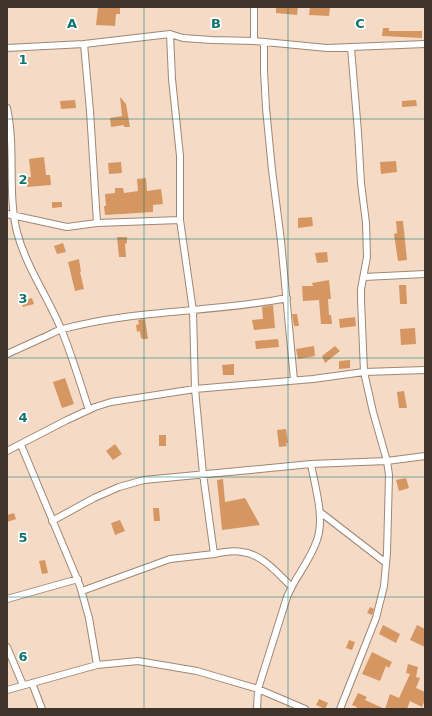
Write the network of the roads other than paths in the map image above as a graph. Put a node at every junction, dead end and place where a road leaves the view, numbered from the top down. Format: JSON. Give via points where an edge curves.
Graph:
{"nodes":[{"id":1,"x":254,"y":7,"type":"edge"},
{"id":2,"x":170,"y":34,"type":"junction"},
{"id":3,"x":254,"y":41,"type":"junction"},
{"id":4,"x":264,"y":42,"type":"junction"},
{"id":5,"x":84,"y":44,"type":"junction"},
{"id":6,"x":425,"y":44,"type":"edge"},
{"id":7,"x":7,"y":48,"type":"edge"},
{"id":8,"x":351,"y":48,"type":"junction"},
{"id":9,"x":7,"y":108,"type":"edge"},
{"id":10,"x":10,"y":214,"type":"edge"},
{"id":11,"x":180,"y":220,"type":"junction"},
{"id":12,"x":97,"y":223,"type":"junction"},
{"id":13,"x":425,"y":274,"type":"edge"},
{"id":14,"x":364,"y":277,"type":"junction"},
{"id":15,"x":287,"y":298,"type":"junction"},
{"id":16,"x":193,"y":311,"type":"junction"},
{"id":17,"x":61,"y":329,"type":"junction"},
{"id":18,"x":7,"y":354,"type":"edge"},
{"id":19,"x":425,"y":370,"type":"edge"},
{"id":20,"x":364,"y":372,"type":"junction"},
{"id":21,"x":294,"y":380,"type":"junction"},
{"id":22,"x":195,"y":389,"type":"junction"},
{"id":23,"x":89,"y":410,"type":"junction"},
{"id":24,"x":20,"y":445,"type":"junction"},
{"id":25,"x":7,"y":451,"type":"edge"},
{"id":26,"x":425,"y":456,"type":"edge"},
{"id":27,"x":387,"y":461,"type":"junction"},
{"id":28,"x":311,"y":464,"type":"junction"},
{"id":29,"x":203,"y":474,"type":"junction"},
{"id":30,"x":320,"y":512,"type":"junction"},
{"id":31,"x":52,"y":521,"type":"junction"},
{"id":32,"x":214,"y":554,"type":"junction"},
{"id":33,"x":386,"y":564,"type":"junction"},
{"id":34,"x":78,"y":579,"type":"junction"},
{"id":35,"x":291,"y":586,"type":"junction"},
{"id":36,"x":82,"y":591,"type":"junction"},
{"id":37,"x":7,"y":599,"type":"edge"},
{"id":38,"x":7,"y":647,"type":"edge"},
{"id":39,"x":97,"y":665,"type":"junction"},
{"id":40,"x":32,"y":683,"type":"junction"},
{"id":41,"x":23,"y":685,"type":"junction"},
{"id":42,"x":258,"y":689,"type":"junction"},
{"id":43,"x":7,"y":690,"type":"edge"},
{"id":44,"x":42,"y":709,"type":"edge"},
{"id":45,"x":257,"y":709,"type":"edge"},
{"id":46,"x":304,"y":709,"type":"edge"},
{"id":47,"x":340,"y":709,"type":"edge"}],
"edges":[{"from":1,"to":3,"type":"street"},
{"from":2,"to":3,"type":"street","via":[[183,38]]},
{"from":2,"to":5,"type":"street"},
{"from":2,"to":11,"type":"street","via":[[180,156]]},
{"from":3,"to":4,"type":"street"},
{"from":4,"to":8,"type":"street"},
{"from":4,"to":15,"type":"street","via":[[266,108]]},
{"from":5,"to":7,"type":"street"},
{"from":5,"to":12,"type":"street"},
{"from":6,"to":8,"type":"street"},
{"from":8,"to":14,"type":"street","via":[[366,223],[367,257]]},
{"from":9,"to":10,"type":"street","via":[[11,144]]},
{"from":10,"to":12,"type":"street","via":[[67,227]]},
{"from":10,"to":17,"type":"street","via":[[24,252]]},
{"from":11,"to":12,"type":"street"},
{"from":11,"to":16,"type":"street"},
{"from":13,"to":14,"type":"street"},
{"from":14,"to":20,"type":"street","via":[[361,289]]},
{"from":15,"to":16,"type":"street"},
{"from":15,"to":21,"type":"street"},
{"from":16,"to":17,"type":"street","via":[[109,318]]},
{"from":16,"to":22,"type":"street"},
{"from":17,"to":18,"type":"street"},
{"from":17,"to":23,"type":"street"},
{"from":19,"to":20,"type":"street"},
{"from":20,"to":21,"type":"street"},
{"from":20,"to":27,"type":"street"},
{"from":21,"to":22,"type":"street"},
{"from":22,"to":23,"type":"street","via":[[111,402]]},
{"from":22,"to":29,"type":"street"},
{"from":23,"to":24,"type":"street"},
{"from":24,"to":25,"type":"street"},
{"from":24,"to":31,"type":"street"},
{"from":26,"to":27,"type":"street"},
{"from":27,"to":28,"type":"street"},
{"from":27,"to":33,"type":"street","via":[[389,475]]},
{"from":28,"to":29,"type":"street"},
{"from":28,"to":30,"type":"street"},
{"from":29,"to":31,"type":"street","via":[[144,480],[119,487]]},
{"from":29,"to":32,"type":"street"},
{"from":30,"to":33,"type":"street"},
{"from":30,"to":35,"type":"street","via":[[317,540]]},
{"from":31,"to":34,"type":"street"},
{"from":32,"to":35,"type":"street","via":[[242,552],[254,555]]},
{"from":32,"to":36,"type":"street","via":[[170,559]]},
{"from":33,"to":47,"type":"street","via":[[384,586],[376,618]]},
{"from":34,"to":36,"type":"street"},
{"from":34,"to":37,"type":"street"},
{"from":35,"to":42,"type":"street"},
{"from":36,"to":39,"type":"street"},
{"from":38,"to":41,"type":"street"},
{"from":39,"to":40,"type":"street"},
{"from":39,"to":42,"type":"street","via":[[138,661],[196,671]]},
{"from":40,"to":41,"type":"street"},
{"from":40,"to":44,"type":"street"},
{"from":41,"to":43,"type":"street"},
{"from":42,"to":45,"type":"street"},
{"from":42,"to":46,"type":"street"}]}
